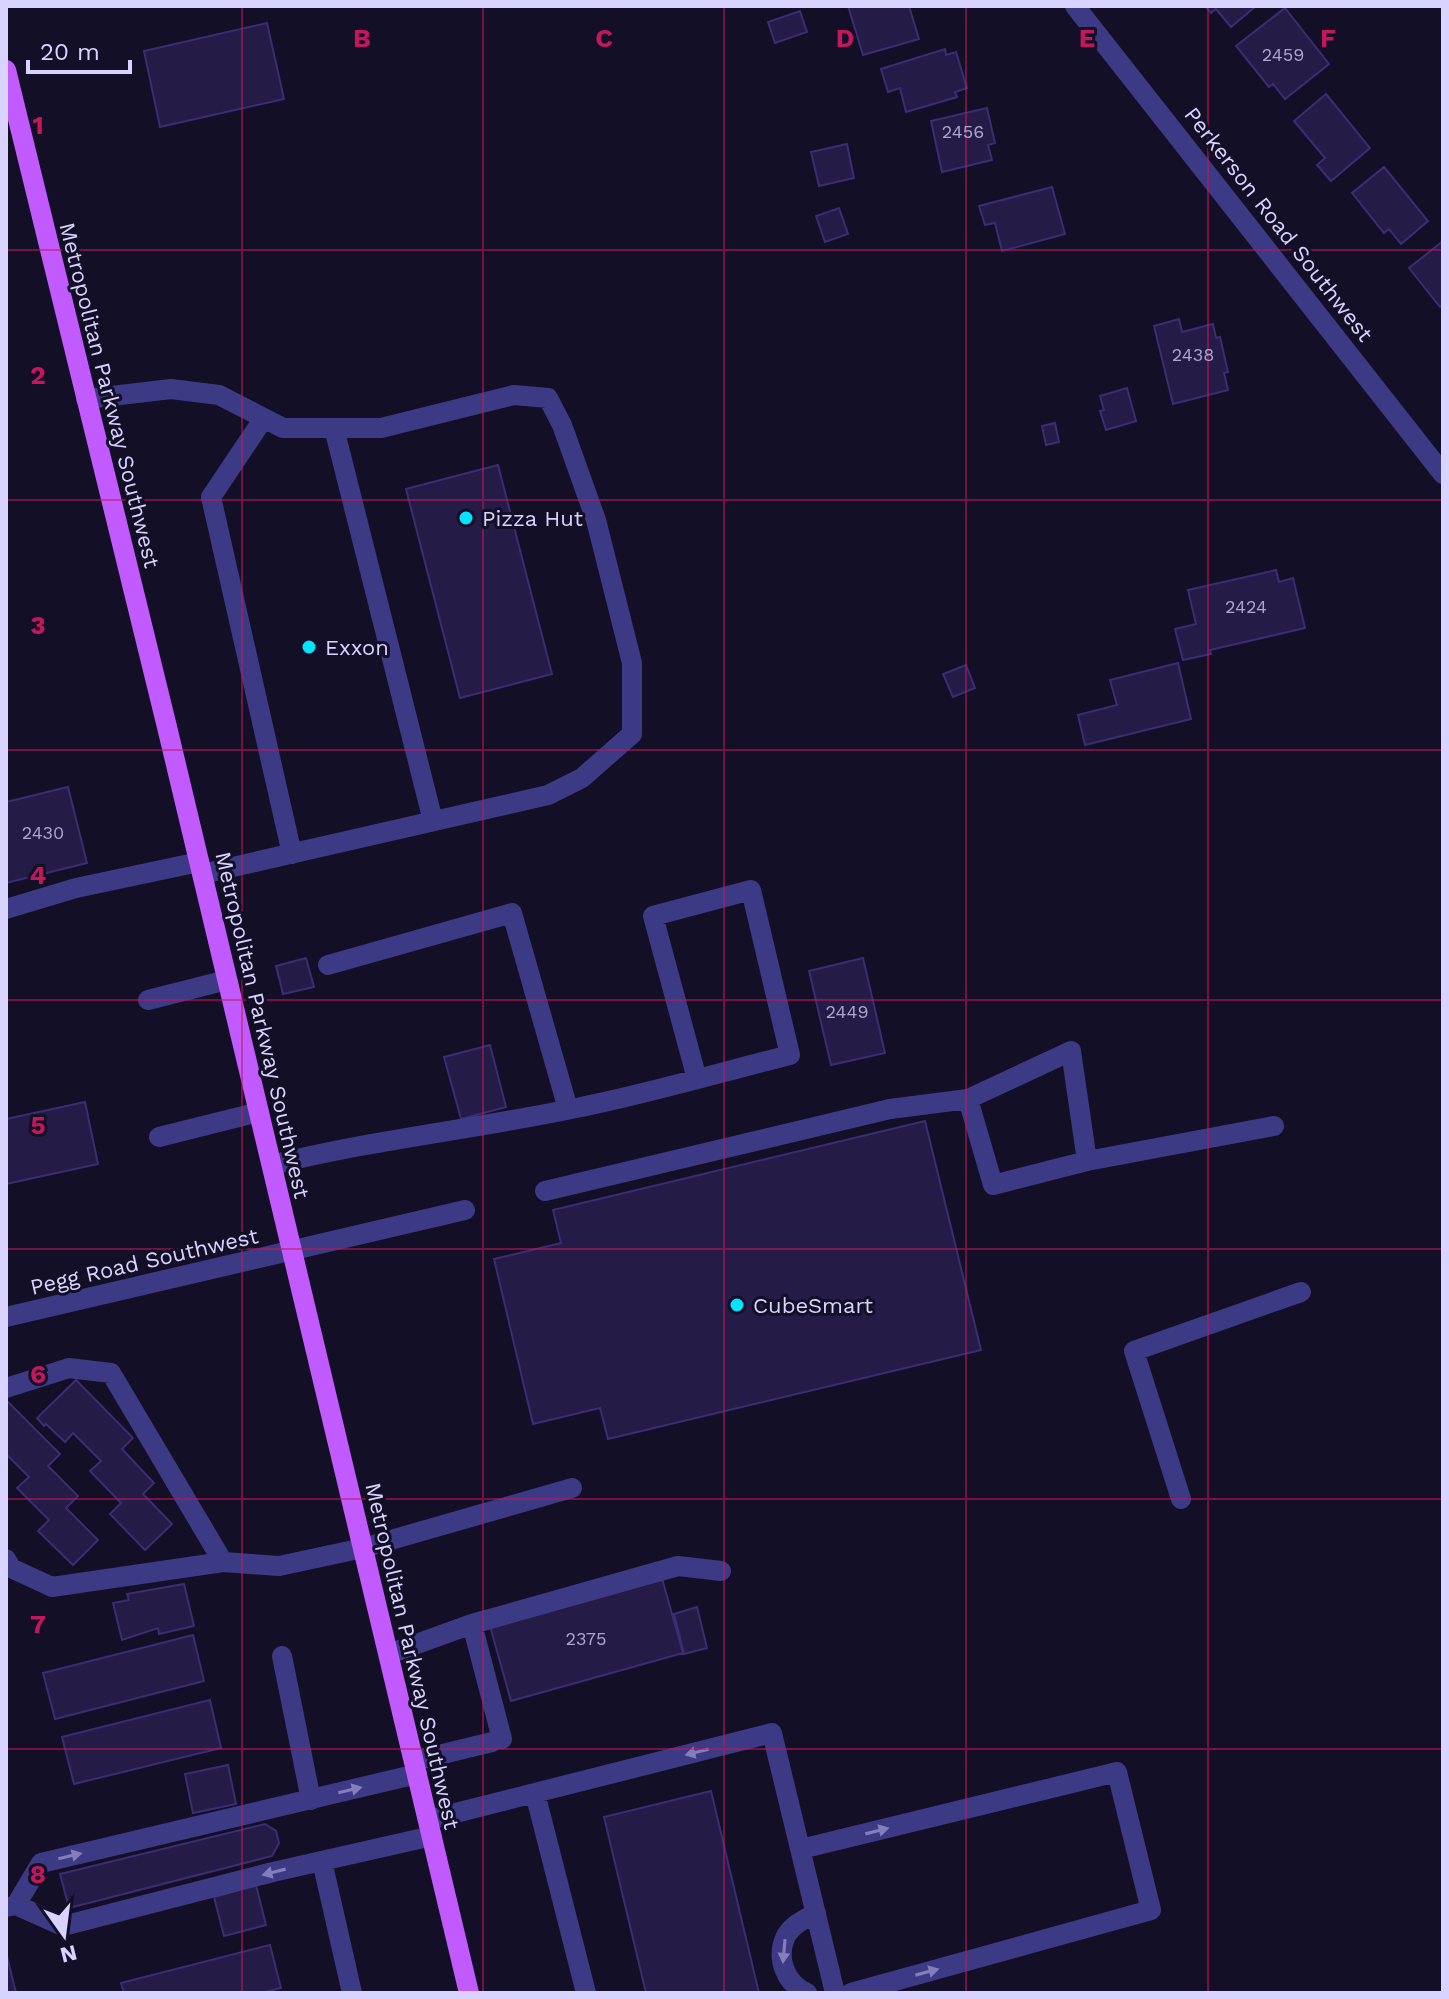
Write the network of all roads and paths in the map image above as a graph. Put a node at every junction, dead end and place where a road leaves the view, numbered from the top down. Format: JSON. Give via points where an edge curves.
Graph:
{"nodes":[{"id":1,"x":1075,"y":6,"type":"edge"},
{"id":2,"x":6,"y":70,"type":"edge"},
{"id":3,"x":86,"y":399,"type":"junction"},
{"id":4,"x":264,"y":418,"type":"junction"},
{"id":5,"x":334,"y":428,"type":"junction"},
{"id":6,"x":1443,"y":474,"type":"edge"},
{"id":7,"x":433,"y":821,"type":"junction"},
{"id":8,"x":292,"y":854,"type":"junction"},
{"id":9,"x":200,"y":868,"type":"junction"},
{"id":10,"x":6,"y":909,"type":"edge"},
{"id":11,"x":328,"y":965,"type":"dead end"},
{"id":12,"x":227,"y":980,"type":"junction"},
{"id":13,"x":148,"y":1000,"type":"dead end"},
{"id":14,"x":697,"y":1079,"type":"junction"},
{"id":15,"x":968,"y":1099,"type":"junction"},
{"id":16,"x":568,"y":1109,"type":"junction"},
{"id":17,"x":259,"y":1112,"type":"junction"},
{"id":18,"x":1274,"y":1126,"type":"dead end"},
{"id":19,"x":159,"y":1137,"type":"dead end"},
{"id":20,"x":1087,"y":1161,"type":"junction"},
{"id":21,"x":272,"y":1165,"type":"junction"},
{"id":22,"x":545,"y":1191,"type":"dead end"},
{"id":23,"x":465,"y":1210,"type":"dead end"},
{"id":24,"x":292,"y":1252,"type":"junction"},
{"id":25,"x":1301,"y":1292,"type":"dead end"},
{"id":26,"x":6,"y":1317,"type":"edge"},
{"id":27,"x":6,"y":1388,"type":"edge"},
{"id":28,"x":572,"y":1488,"type":"dead end"},
{"id":29,"x":1181,"y":1499,"type":"dead end"},
{"id":30,"x":363,"y":1548,"type":"junction"},
{"id":31,"x":6,"y":1559,"type":"edge"},
{"id":32,"x":223,"y":1562,"type":"junction"},
{"id":33,"x":721,"y":1571,"type":"dead end"},
{"id":34,"x":472,"y":1624,"type":"junction"},
{"id":35,"x":389,"y":1654,"type":"junction"},
{"id":36,"x":282,"y":1656,"type":"dead end"},
{"id":37,"x":415,"y":1767,"type":"junction"},
{"id":38,"x":535,"y":1793,"type":"junction"},
{"id":39,"x":311,"y":1800,"type":"junction"},
{"id":40,"x":430,"y":1828,"type":"junction"},
{"id":41,"x":801,"y":1849,"type":"junction"},
{"id":42,"x":322,"y":1861,"type":"junction"},
{"id":43,"x":11,"y":1906,"type":"edge"},
{"id":44,"x":816,"y":1913,"type":"junction"},
{"id":45,"x":352,"y":1993,"type":"edge"},
{"id":46,"x":469,"y":1993,"type":"edge"},
{"id":47,"x":586,"y":1993,"type":"edge"},
{"id":48,"x":807,"y":1993,"type":"edge"},
{"id":49,"x":835,"y":1993,"type":"edge"},
{"id":50,"x":851,"y":1993,"type":"edge"}],
"edges":[{"from":1,"to":6,"type":"street","name":"Perkerson Road Southwest"},
{"from":2,"to":3,"type":"main road","name":"Metropolitan Parkway Southwest"},
{"from":3,"to":4,"type":"street","via":[[171,389],[219,395]]},
{"from":3,"to":9,"type":"main road","name":"Metropolitan Parkway Southwest"},
{"from":4,"to":5,"type":"street","via":[[283,428]]},
{"from":4,"to":8,"type":"street","via":[[211,497]]},
{"from":5,"to":7,"type":"street"},
{"from":5,"to":7,"type":"street","via":[[381,428],[514,395],[548,398],[586,493],[632,663],[632,734],[582,778],[548,795]]},
{"from":7,"to":8,"type":"street"},
{"from":8,"to":9,"type":"street"},
{"from":9,"to":10,"type":"street","via":[[76,888]]},
{"from":9,"to":12,"type":"main road","name":"Metropolitan Parkway Southwest"},
{"from":11,"to":16,"type":"street","via":[[512,913]]},
{"from":12,"to":13,"type":"street"},
{"from":12,"to":17,"type":"main road","name":"Metropolitan Parkway Southwest"},
{"from":14,"to":14,"type":"street","via":[[790,1055],[751,890],[653,916]]},
{"from":14,"to":16,"type":"street"},
{"from":15,"to":20,"type":"street","via":[[993,1185]]},
{"from":15,"to":20,"type":"street","via":[[1071,1051]]},
{"from":15,"to":22,"type":"street","via":[[890,1109]]},
{"from":16,"to":21,"type":"street","via":[[350,1146]]},
{"from":17,"to":19,"type":"street"},
{"from":17,"to":21,"type":"main road","name":"Metropolitan Parkway Southwest"},
{"from":18,"to":20,"type":"street"},
{"from":21,"to":24,"type":"main road","name":"Metropolitan Parkway Southwest"},
{"from":23,"to":24,"type":"street","name":"Pegg Road Southwest"},
{"from":24,"to":26,"type":"street","name":"Pegg Road Southwest"},
{"from":24,"to":30,"type":"main road","name":"Metropolitan Parkway Southwest"},
{"from":25,"to":29,"type":"street","via":[[1134,1351]]},
{"from":27,"to":32,"type":"street","via":[[69,1368],[111,1373]]},
{"from":28,"to":30,"type":"street"},
{"from":30,"to":32,"type":"street","via":[[279,1566]]},
{"from":30,"to":35,"type":"main road","name":"Metropolitan Parkway Southwest"},
{"from":31,"to":32,"type":"street","via":[[11,1568],[52,1587]]},
{"from":33,"to":34,"type":"street","via":[[678,1566]]},
{"from":34,"to":35,"type":"street"},
{"from":34,"to":37,"type":"street","via":[[497,1740]]},
{"from":35,"to":37,"type":"main road","name":"Metropolitan Parkway Southwest"},
{"from":36,"to":39,"type":"street"},
{"from":39,"to":37,"type":"street","one_way":true},
{"from":37,"to":40,"type":"main road","name":"Metropolitan Parkway Southwest"},
{"from":38,"to":40,"type":"street"},
{"from":41,"to":38,"type":"street","one_way":true,"via":[[772,1733]]},
{"from":38,"to":47,"type":"street"},
{"from":43,"to":39,"type":"street","one_way":true,"via":[[41,1863]]},
{"from":40,"to":42,"type":"street"},
{"from":40,"to":46,"type":"main road","name":"Metropolitan Parkway Southwest"},
{"from":41,"to":44,"type":"street"},
{"from":41,"to":50,"type":"street","via":[[1117,1772],[1151,1910]]},
{"from":42,"to":43,"type":"street","one_way":true,"via":[[63,1926]]},
{"from":42,"to":45,"type":"street"},
{"from":44,"to":48,"type":"street","one_way":true,"via":[[795,1925],[783,1948],[788,1979]]},
{"from":44,"to":49,"type":"street"}]}
